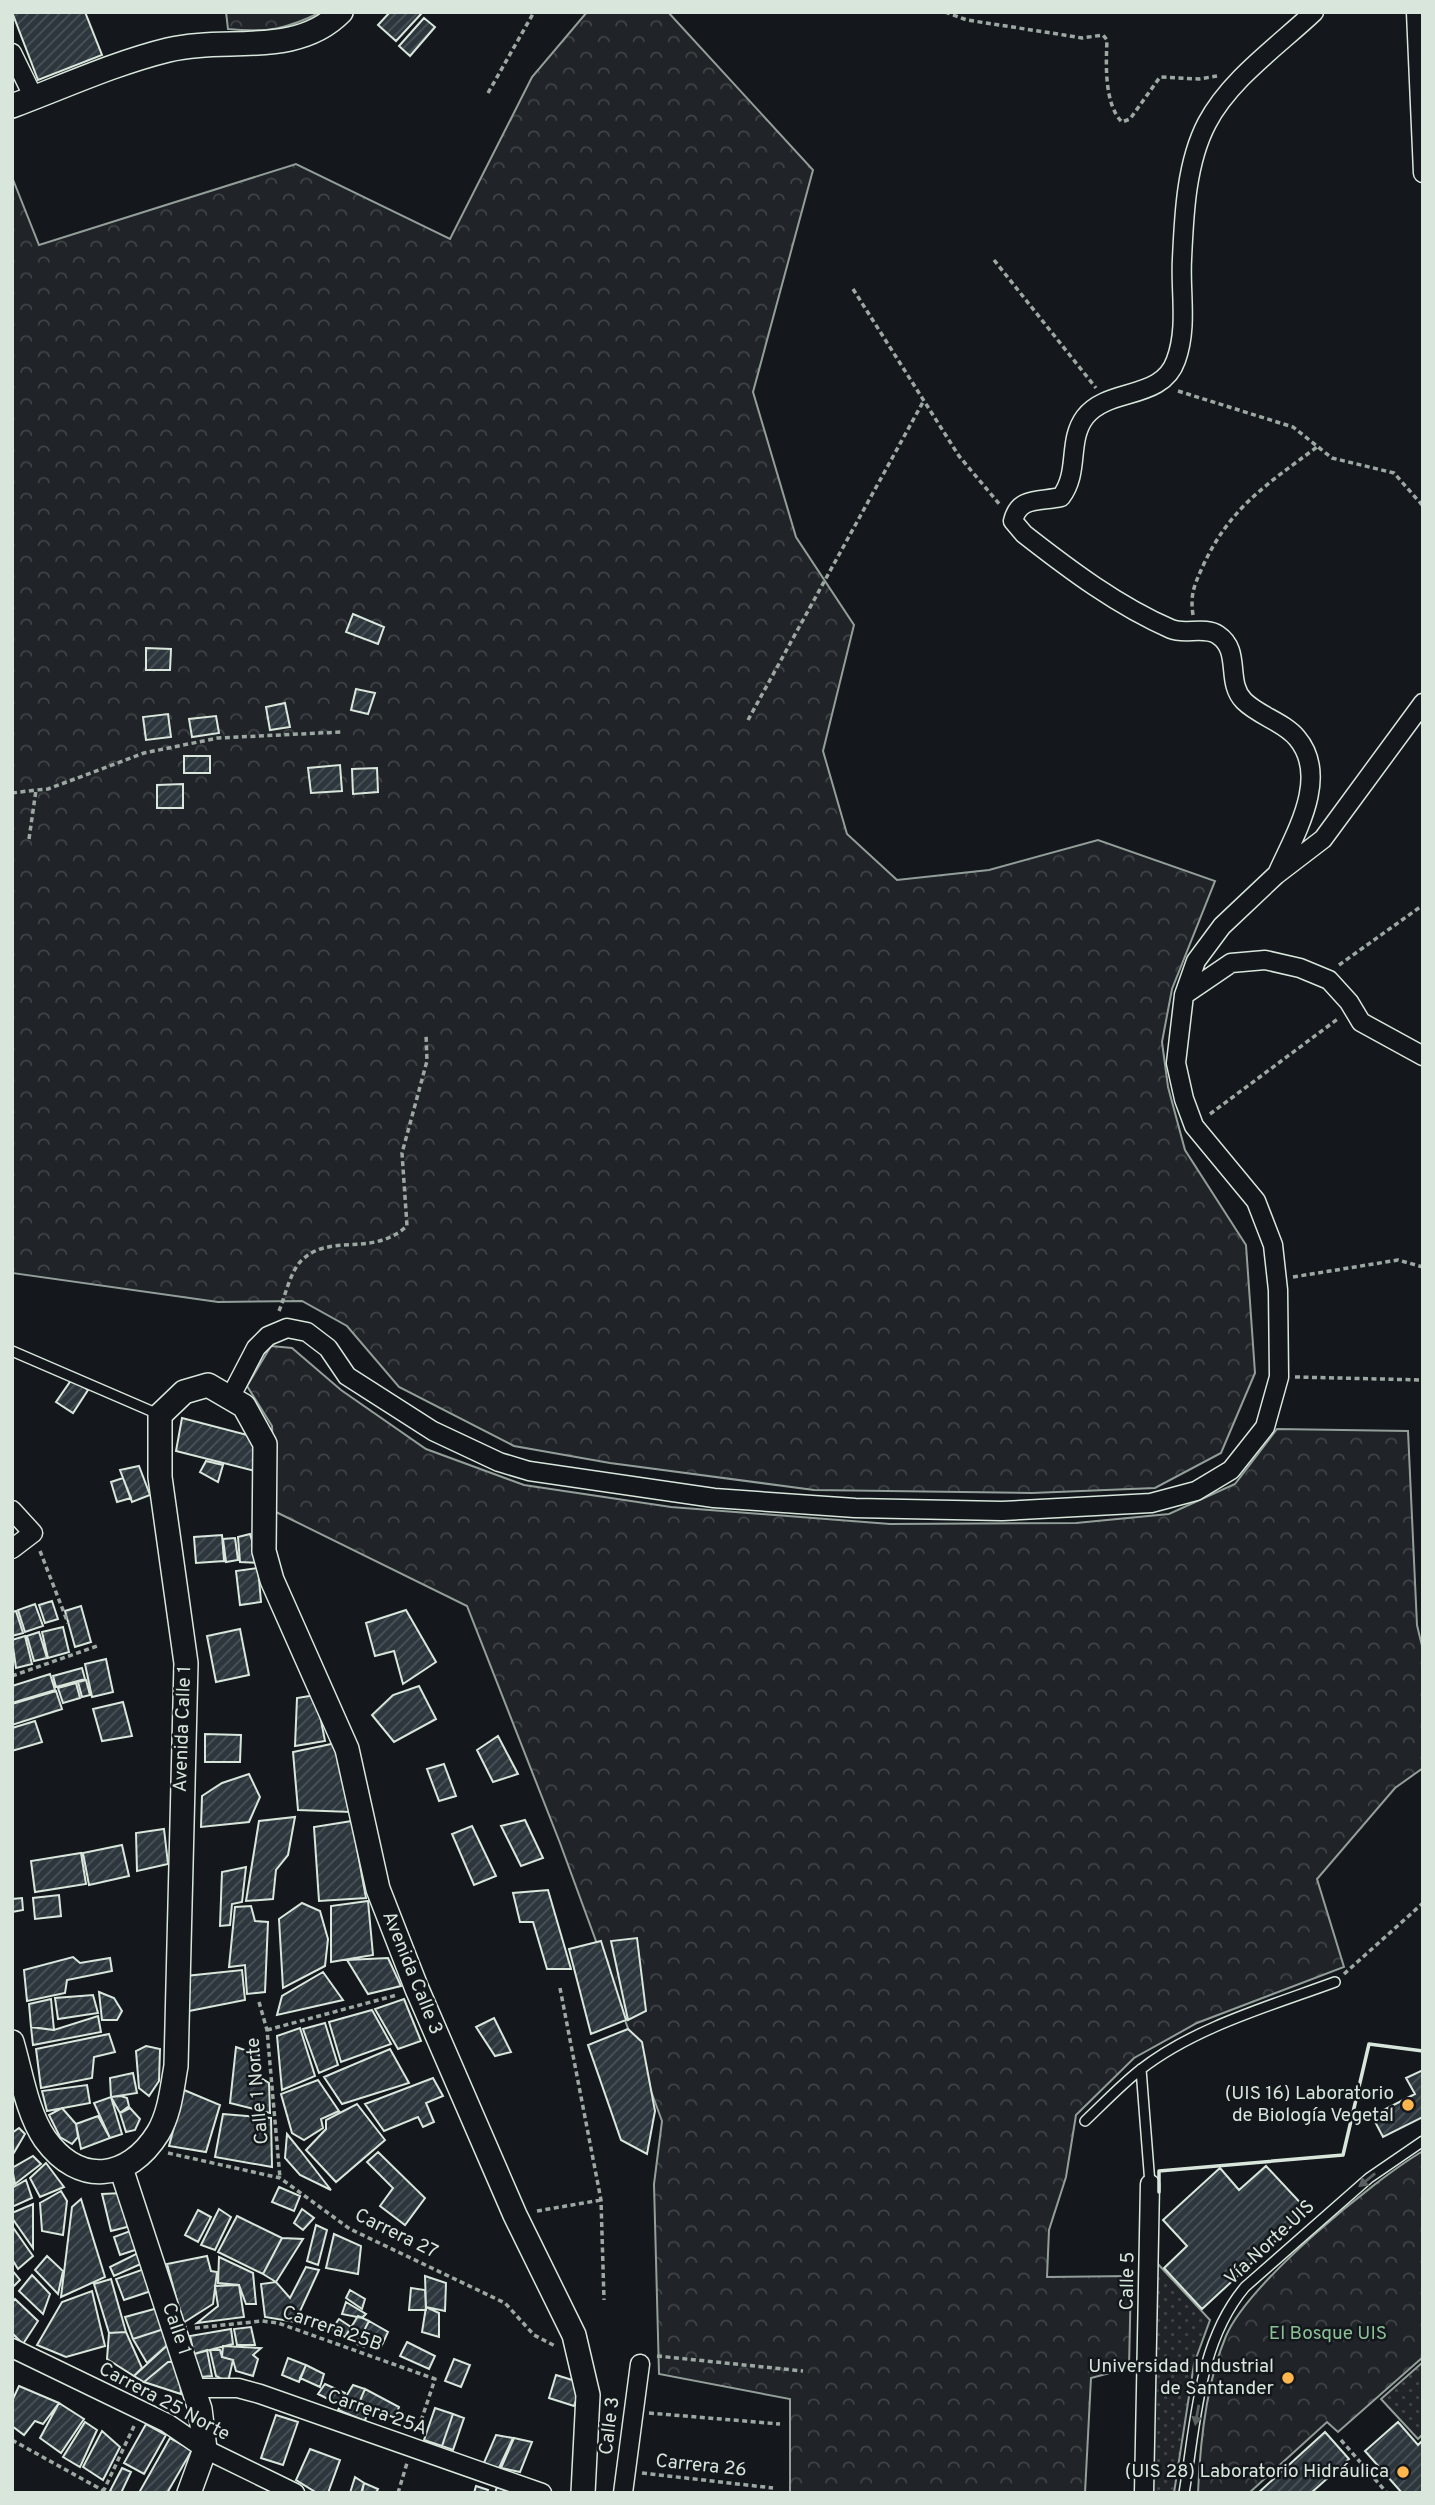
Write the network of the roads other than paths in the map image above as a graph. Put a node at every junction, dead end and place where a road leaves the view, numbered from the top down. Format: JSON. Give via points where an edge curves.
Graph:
{"nodes":[{"id":1,"x":341,"y":12,"type":"edge"},
{"id":2,"x":1314,"y":12,"type":"edge"},
{"id":3,"x":1416,"y":12,"type":"edge"},
{"id":4,"x":12,"y":53,"type":"edge"},
{"id":5,"x":34,"y":98,"type":"junction"},
{"id":6,"x":12,"y":106,"type":"edge"},
{"id":7,"x":1423,"y":173,"type":"edge"},
{"id":8,"x":1423,"y":703,"type":"edge"},
{"id":9,"x":1276,"y":876,"type":"junction"},
{"id":10,"x":1184,"y":995,"type":"junction"},
{"id":11,"x":1423,"y":1056,"type":"edge"},
{"id":12,"x":12,"y":1351,"type":"edge"},
{"id":13,"x":231,"y":1396,"type":"junction"},
{"id":14,"x":160,"y":1415,"type":"junction"},
{"id":15,"x":12,"y":1510,"type":"edge"},
{"id":16,"x":12,"y":1549,"type":"edge"},
{"id":17,"x":1335,"y":1982,"type":"road end"},
{"id":18,"x":12,"y":2042,"type":"edge"},
{"id":19,"x":1140,"y":2070,"type":"junction"},
{"id":20,"x":1085,"y":2121,"type":"dead end"},
{"id":21,"x":1423,"y":2141,"type":"edge"},
{"id":22,"x":121,"y":2168,"type":"junction"},
{"id":23,"x":1150,"y":2184,"type":"joint"},
{"id":24,"x":12,"y":2348,"type":"edge"},
{"id":25,"x":640,"y":2364,"type":"road end"},
{"id":26,"x":195,"y":2388,"type":"junction"},
{"id":27,"x":205,"y":2449,"type":"junction"},
{"id":28,"x":189,"y":2493,"type":"edge"},
{"id":29,"x":295,"y":2493,"type":"edge"},
{"id":30,"x":542,"y":2493,"type":"edge"},
{"id":31,"x":583,"y":2493,"type":"edge"},
{"id":32,"x":623,"y":2493,"type":"edge"},
{"id":33,"x":1144,"y":2493,"type":"edge"},
{"id":34,"x":1184,"y":2493,"type":"edge"}],
"edges":[{"from":1,"to":5,"type":"street","via":[[328,26],[295,38],[170,50]]},
{"from":2,"to":9,"type":"street","via":[[1228,92],[1206,124],[1191,176],[1176,361],[1159,385],[1086,416],[1077,435],[1071,484],[1061,497],[1027,501],[1016,510],[1013,521],[1109,596],[1174,631],[1216,634],[1233,657],[1233,682],[1244,701],[1296,736],[1307,755],[1307,808]]},
{"from":3,"to":7,"type":"street"},
{"from":4,"to":5,"type":"street"},
{"from":5,"to":6,"type":"street"},
{"from":8,"to":9,"type":"street","via":[[1323,839]]},
{"from":9,"to":10,"type":"street","via":[[1222,926],[1196,961]]},
{"from":10,"to":11,"type":"street","via":[[1231,963],[1265,960],[1329,980],[1361,1022]]},
{"from":10,"to":13,"type":"street","via":[[1175,1063],[1194,1126],[1256,1201],[1273,1245],[1277,1280],[1279,1377],[1265,1427],[1231,1470],[1196,1491],[1124,1505],[1002,1511],[855,1508],[714,1498],[529,1471],[433,1431],[347,1376],[328,1348],[307,1332],[287,1328],[268,1336],[256,1348]]},
{"from":12,"to":14,"type":"lane"},
{"from":13,"to":14,"type":"street","via":[[208,1385],[184,1392]]},
{"from":13,"to":31,"type":"street","name":"Avenida Calle 3","via":[[244,1406],[265,1444],[264,1551],[272,1580],[347,1749],[378,1889],[417,1989],[581,2361],[589,2423]]},
{"from":14,"to":22,"type":"street","name":"Avenida Calle 1","via":[[160,1477],[186,1663],[176,2066],[168,2112],[159,2133]]},
{"from":15,"to":16,"type":"street","via":[[33,1533]]},
{"from":17,"to":19,"type":"lane","via":[[1245,2015]]},
{"from":18,"to":22,"type":"street","via":[[33,2115],[53,2148],[78,2168],[101,2174]]},
{"from":19,"to":20,"type":"lane"},
{"from":19,"to":23,"type":"lane","name":"Calle 5"},
{"from":21,"to":34,"type":"lane","name":"Vía Norte UIS","one_way":true,"via":[[1368,2178],[1231,2304],[1210,2352]]},
{"from":22,"to":26,"type":"street","name":"Calle 1"},
{"from":23,"to":33,"type":"street","name":"Calle 5"},
{"from":24,"to":27,"type":"street","name":"Carrera 25 Norte","via":[[167,2423]]},
{"from":25,"to":32,"type":"street","name":"Calle 3"},
{"from":26,"to":27,"type":"street","name":"Calle 1"},
{"from":26,"to":30,"type":"street","name":"Carrera 25A","via":[[237,2388],[260,2394]]},
{"from":27,"to":28,"type":"street","name":"Calle 1"},
{"from":27,"to":29,"type":"street","name":"Carrera 25 Norte"}]}
